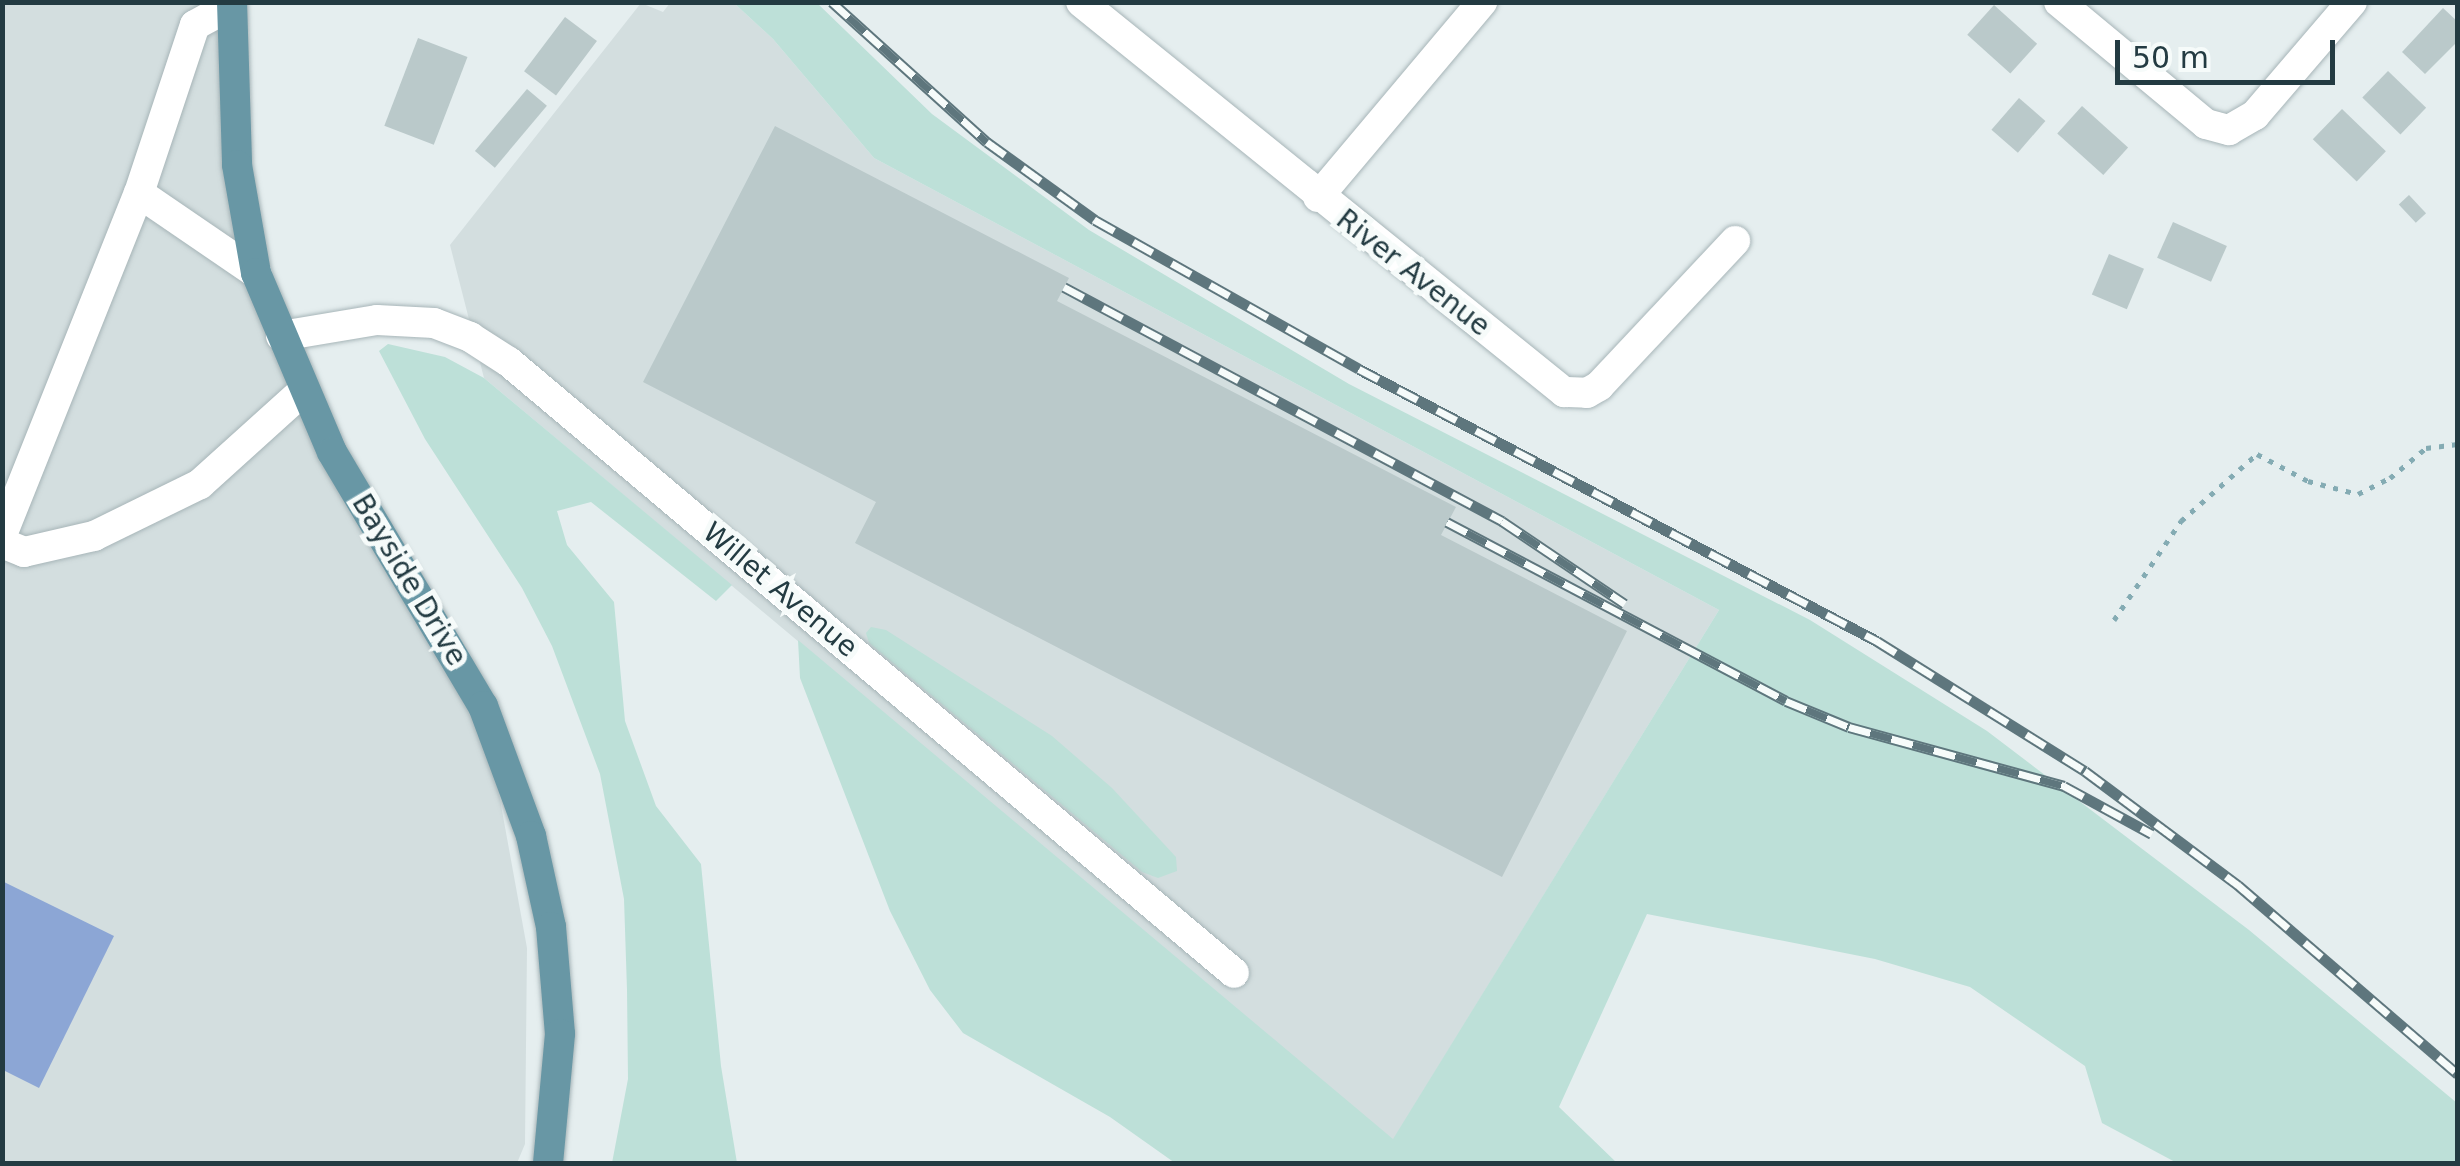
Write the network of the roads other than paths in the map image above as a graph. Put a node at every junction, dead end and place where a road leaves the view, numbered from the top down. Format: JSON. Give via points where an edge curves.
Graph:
{"nodes":[{"id":1,"x":1082,"y":2,"type":"edge"},
{"id":2,"x":1482,"y":2,"type":"edge"},
{"id":3,"x":2059,"y":2,"type":"edge"},
{"id":4,"x":2352,"y":2,"type":"edge"},
{"id":5,"x":232,"y":4,"type":"edge"},
{"id":6,"x":139,"y":192,"type":"junction"},
{"id":7,"x":1318,"y":198,"type":"junction"},
{"id":8,"x":1735,"y":240,"type":"dead end"},
{"id":9,"x":256,"y":273,"type":"junction"},
{"id":10,"x":281,"y":336,"type":"junction"},
{"id":11,"x":303,"y":391,"type":"junction"},
{"id":12,"x":2,"y":539,"type":"edge"},
{"id":13,"x":1234,"y":973,"type":"dead end"},
{"id":14,"x":548,"y":1164,"type":"edge"}],
"edges":[{"from":1,"to":7,"type":"street","name":"River Avenue"},
{"from":2,"to":7,"type":"street"},
{"from":3,"to":4,"type":"street","via":[[2206,124],[2229,130],[2255,115]]},
{"from":5,"to":6,"type":"street","via":[[195,25]]},
{"from":5,"to":9,"type":"main road","name":"Bayside Drive","via":[[235,146]]},
{"from":6,"to":9,"type":"street"},
{"from":6,"to":12,"type":"street"},
{"from":7,"to":8,"type":"street","name":"River Avenue","via":[[1556,387],[1574,394],[1599,386]]},
{"from":9,"to":10,"type":"main road","name":"Bayside Drive"},
{"from":10,"to":11,"type":"main road","name":"Bayside Drive"},
{"from":10,"to":13,"type":"street","name":"Willet Avenue","via":[[376,320],[434,323],[509,362]]},
{"from":11,"to":12,"type":"street","via":[[200,484],[94,536],[24,552]]},
{"from":11,"to":14,"type":"main road","name":"Bayside Drive","via":[[332,452],[476,692],[521,804],[543,881],[556,977],[558,1084]]}]}
